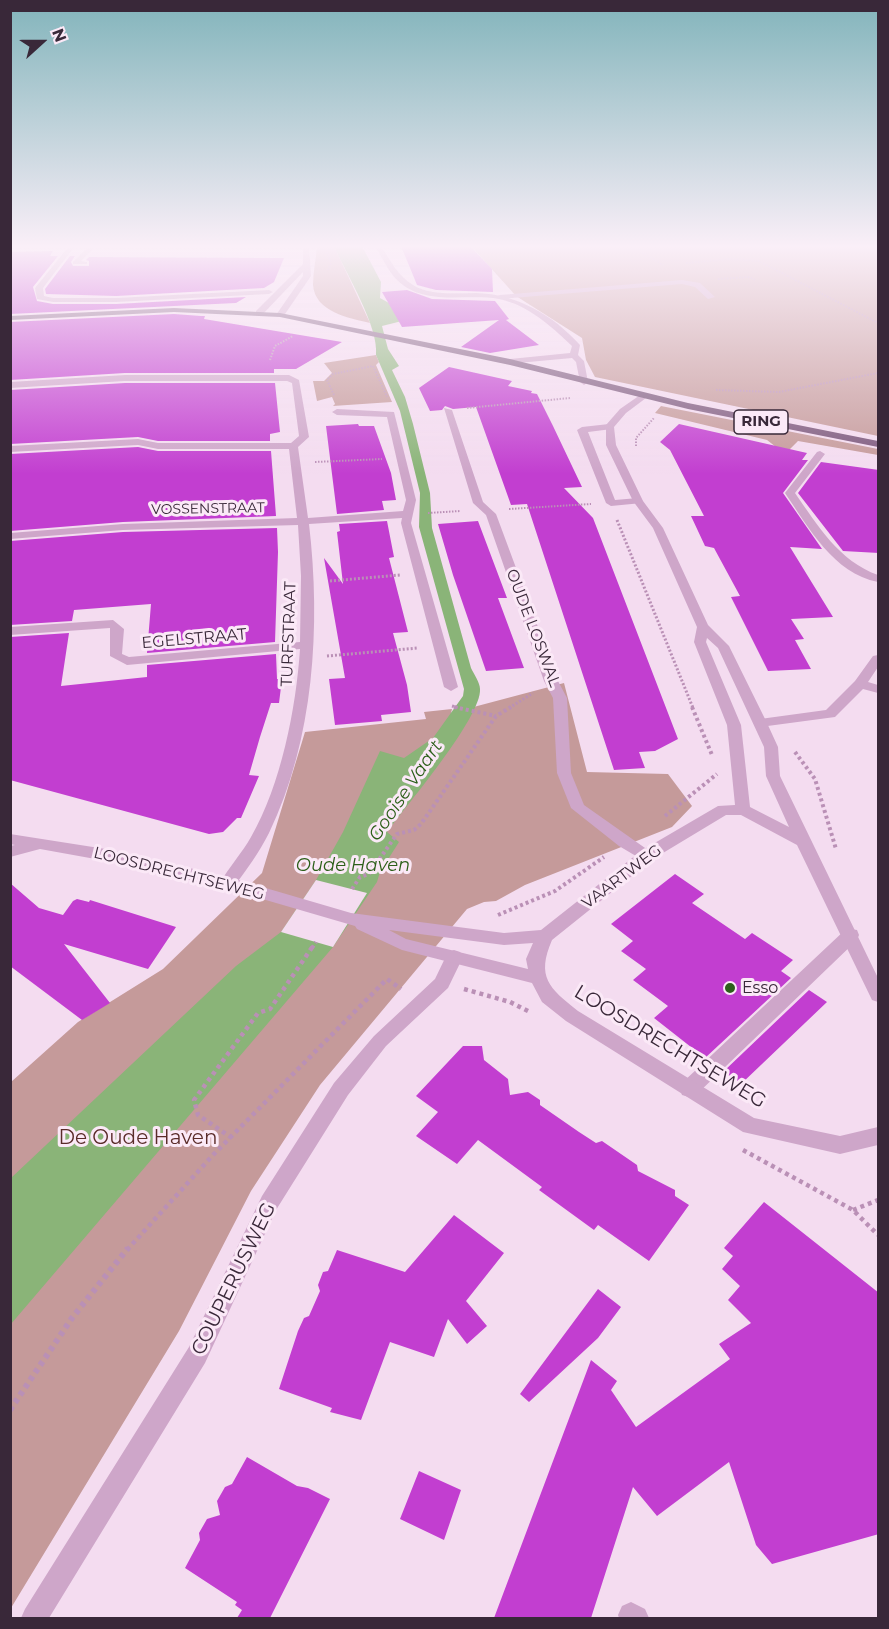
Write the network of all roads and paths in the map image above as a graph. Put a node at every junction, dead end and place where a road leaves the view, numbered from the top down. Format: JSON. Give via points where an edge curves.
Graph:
{"nodes":[{"id":1,"x":316,"y":322,"type":"edge"},
{"id":2,"x":550,"y":322,"type":"edge"},
{"id":3,"x":296,"y":335,"type":"dead end"},
{"id":4,"x":574,"y":355,"type":"junction"},
{"id":5,"x":510,"y":362,"type":"junction"},
{"id":6,"x":879,"y":374,"type":"edge"},
{"id":7,"x":263,"y":377,"type":"junction"},
{"id":8,"x":584,"y":382,"type":"junction"},
{"id":9,"x":10,"y":384,"type":"edge"},
{"id":10,"x":706,"y":389,"type":"dead end"},
{"id":11,"x":335,"y":396,"type":"dead end"},
{"id":12,"x":643,"y":396,"type":"junction"},
{"id":13,"x":580,"y":397,"type":"dead end"},
{"id":14,"x":447,"y":410,"type":"joint"},
{"id":15,"x":337,"y":412,"type":"dead end"},
{"id":16,"x":391,"y":414,"type":"junction"},
{"id":17,"x":609,"y":427,"type":"junction"},
{"id":18,"x":879,"y":444,"type":"edge"},
{"id":19,"x":158,"y":446,"type":"junction"},
{"id":20,"x":293,"y":446,"type":"junction"},
{"id":21,"x":10,"y":449,"type":"edge"},
{"id":22,"x":820,"y":454,"type":"dead end"},
{"id":23,"x":10,"y":458,"type":"edge"},
{"id":24,"x":371,"y":460,"type":"dead end"},
{"id":25,"x":296,"y":464,"type":"junction"},
{"id":26,"x":638,"y":501,"type":"junction"},
{"id":27,"x":611,"y":503,"type":"junction"},
{"id":28,"x":485,"y":509,"type":"junction"},
{"id":29,"x":406,"y":514,"type":"junction"},
{"id":30,"x":303,"y":521,"type":"junction"},
{"id":31,"x":10,"y":536,"type":"edge"},
{"id":32,"x":385,"y":576,"type":"dead end"},
{"id":33,"x":879,"y":579,"type":"edge"},
{"id":34,"x":308,"y":584,"type":"junction"},
{"id":35,"x":703,"y":627,"type":"junction"},
{"id":36,"x":10,"y":631,"type":"edge"},
{"id":37,"x":306,"y":645,"type":"junction"},
{"id":38,"x":440,"y":646,"type":"junction"},
{"id":39,"x":349,"y":654,"type":"dead end"},
{"id":40,"x":879,"y":659,"type":"edge"},
{"id":41,"x":551,"y":681,"type":"junction"},
{"id":42,"x":860,"y":684,"type":"junction"},
{"id":43,"x":452,"y":687,"type":"dead end"},
{"id":44,"x":879,"y":690,"type":"edge"},
{"id":45,"x":450,"y":705,"type":"dead end"},
{"id":46,"x":496,"y":716,"type":"junction"},
{"id":47,"x":760,"y":723,"type":"junction"},
{"id":48,"x":810,"y":773,"type":"dead end"},
{"id":49,"x":715,"y":775,"type":"dead end"},
{"id":50,"x":743,"y":810,"type":"junction"},
{"id":51,"x":397,"y":834,"type":"joint"},
{"id":52,"x":10,"y":839,"type":"edge"},
{"id":53,"x":803,"y":841,"type":"junction"},
{"id":54,"x":40,"y":844,"type":"junction"},
{"id":55,"x":10,"y":852,"type":"edge"},
{"id":56,"x":647,"y":855,"type":"junction"},
{"id":57,"x":840,"y":858,"type":"dead end"},
{"id":58,"x":228,"y":883,"type":"junction"},
{"id":59,"x":352,"y":889,"type":"dead end"},
{"id":60,"x":555,"y":891,"type":"dead end"},
{"id":61,"x":496,"y":916,"type":"dead end"},
{"id":62,"x":351,"y":919,"type":"junction"},
{"id":63,"x":851,"y":935,"type":"junction"},
{"id":64,"x":545,"y":936,"type":"junction"},
{"id":65,"x":316,"y":942,"type":"dead end"},
{"id":66,"x":454,"y":957,"type":"junction"},
{"id":67,"x":538,"y":978,"type":"junction"},
{"id":68,"x":879,"y":995,"type":"edge"},
{"id":69,"x":419,"y":1002,"type":"junction"},
{"id":70,"x":689,"y":1089,"type":"junction"},
{"id":71,"x":879,"y":1136,"type":"edge"},
{"id":72,"x":232,"y":1138,"type":"junction"},
{"id":73,"x":879,"y":1200,"type":"edge"},
{"id":74,"x":879,"y":1235,"type":"edge"},
{"id":75,"x":10,"y":1410,"type":"edge"},
{"id":76,"x":34,"y":1618,"type":"edge"}],
"edges":[{"from":1,"to":5,"type":"main road","number":"RING"},
{"from":2,"to":4,"type":"street","via":[[576,345]]},
{"from":3,"to":7,"type":"path","via":[[275,346]]},
{"from":4,"to":5,"type":"street"},
{"from":4,"to":8,"type":"street","via":[[580,361]]},
{"from":5,"to":8,"type":"main road","number":"RING"},
{"from":6,"to":10,"type":"path","via":[[779,392]]},
{"from":7,"to":9,"type":"street"},
{"from":7,"to":20,"type":"street","name":"TURFSTRAAT","via":[[292,378],[296,382],[304,437]]},
{"from":8,"to":12,"type":"main road","number":"RING"},
{"from":11,"to":16,"type":"path","via":[[327,380],[333,374],[374,366]]},
{"from":12,"to":17,"type":"street"},
{"from":12,"to":18,"type":"main road","number":"RING"},
{"from":13,"to":14,"type":"path"},
{"from":14,"to":28,"type":"street","name":"OUDE LOSWAL","via":[[478,503]]},
{"from":15,"to":16,"type":"street"},
{"from":16,"to":29,"type":"street","via":[[411,501]]},
{"from":17,"to":26,"type":"street","via":[[611,446]]},
{"from":17,"to":27,"type":"street","via":[[582,430]]},
{"from":19,"to":20,"type":"street"},
{"from":19,"to":21,"type":"street","via":[[138,442]]},
{"from":19,"to":23,"type":"street","via":[[135,451]]},
{"from":20,"to":25,"type":"street","name":"TURFSTRAAT"},
{"from":22,"to":33,"type":"street","via":[[790,493],[835,556]]},
{"from":24,"to":25,"type":"path"},
{"from":25,"to":30,"type":"street","name":"TURFSTRAAT"},
{"from":26,"to":27,"type":"street"},
{"from":26,"to":35,"type":"street","via":[[658,528]]},
{"from":27,"to":28,"type":"path"},
{"from":27,"to":49,"type":"path","via":[[716,765]]},
{"from":28,"to":41,"type":"street","name":"OUDE LOSWAL","via":[[491,514]]},
{"from":29,"to":30,"type":"street","name":"VOSSENSTRAAT"},
{"from":29,"to":38,"type":"street"},
{"from":30,"to":31,"type":"street","name":"VOSSENSTRAAT","via":[[123,527]]},
{"from":30,"to":34,"type":"street","name":"TURFSTRAAT"},
{"from":32,"to":34,"type":"path"},
{"from":34,"to":37,"type":"street","name":"TURFSTRAAT"},
{"from":35,"to":47,"type":"street","via":[[723,646]]},
{"from":35,"to":50,"type":"street","via":[[700,642],[737,736]]},
{"from":36,"to":37,"type":"street","name":"EGELSTRAAT","via":[[113,624],[117,629],[117,656],[127,661]]},
{"from":37,"to":58,"type":"street","name":"TURFSTRAAT","via":[[303,697],[283,776],[257,840]]},
{"from":38,"to":39,"type":"path"},
{"from":38,"to":43,"type":"street"},
{"from":40,"to":42,"type":"street"},
{"from":41,"to":46,"type":"path"},
{"from":41,"to":56,"type":"street","name":"OUDE LOSWAL","via":[[560,698],[564,773],[578,808]]},
{"from":42,"to":44,"type":"street"},
{"from":42,"to":47,"type":"street","via":[[830,714]]},
{"from":45,"to":46,"type":"path"},
{"from":46,"to":51,"type":"path","via":[[422,825],[415,831]]},
{"from":47,"to":53,"type":"street","via":[[771,747],[773,776]]},
{"from":48,"to":57,"type":"path"},
{"from":50,"to":53,"type":"street"},
{"from":50,"to":56,"type":"street","name":"VAARTWEG","via":[[723,810]]},
{"from":51,"to":59,"type":"path","via":[[369,874],[360,877]]},
{"from":52,"to":54,"type":"street","name":"LOOSDRECHTSEWEG"},
{"from":53,"to":63,"type":"street"},
{"from":54,"to":55,"type":"street","name":"LOOSDRECHTSEWEG"},
{"from":54,"to":58,"type":"street","name":"LOOSDRECHTSEWEG"},
{"from":56,"to":64,"type":"street","name":"VAARTWEG"},
{"from":58,"to":62,"type":"street","name":"LOOSDRECHTSEWEG"},
{"from":60,"to":61,"type":"path"},
{"from":62,"to":64,"type":"street","name":"LOOSDRECHTSEWEG","via":[[504,939]]},
{"from":62,"to":66,"type":"street","name":"LOOSDRECHTSEWEG","via":[[402,944]]},
{"from":63,"to":68,"type":"street"},
{"from":63,"to":70,"type":"street"},
{"from":64,"to":67,"type":"street","via":[[535,959]]},
{"from":65,"to":72,"type":"path","via":[[270,1009],[258,1013],[194,1100],[198,1115]]},
{"from":66,"to":67,"type":"street","name":"LOOSDRECHTSEWEG"},
{"from":66,"to":69,"type":"street","name":"COUPERUSWEG","via":[[442,982]]},
{"from":67,"to":70,"type":"street","name":"LOOSDRECHTSEWEG","via":[[548,997],[572,1016]]},
{"from":69,"to":72,"type":"path","via":[[387,979]]},
{"from":69,"to":76,"type":"street","name":"COUPERUSWEG","via":[[380,1041],[341,1089],[269,1203],[197,1355]]},
{"from":70,"to":71,"type":"street","name":"LOOSDRECHTSEWEG","via":[[750,1126],[840,1145]]},
{"from":72,"to":75,"type":"path","via":[[113,1266]]},
{"from":73,"to":74,"type":"path","via":[[853,1210]]}]}
